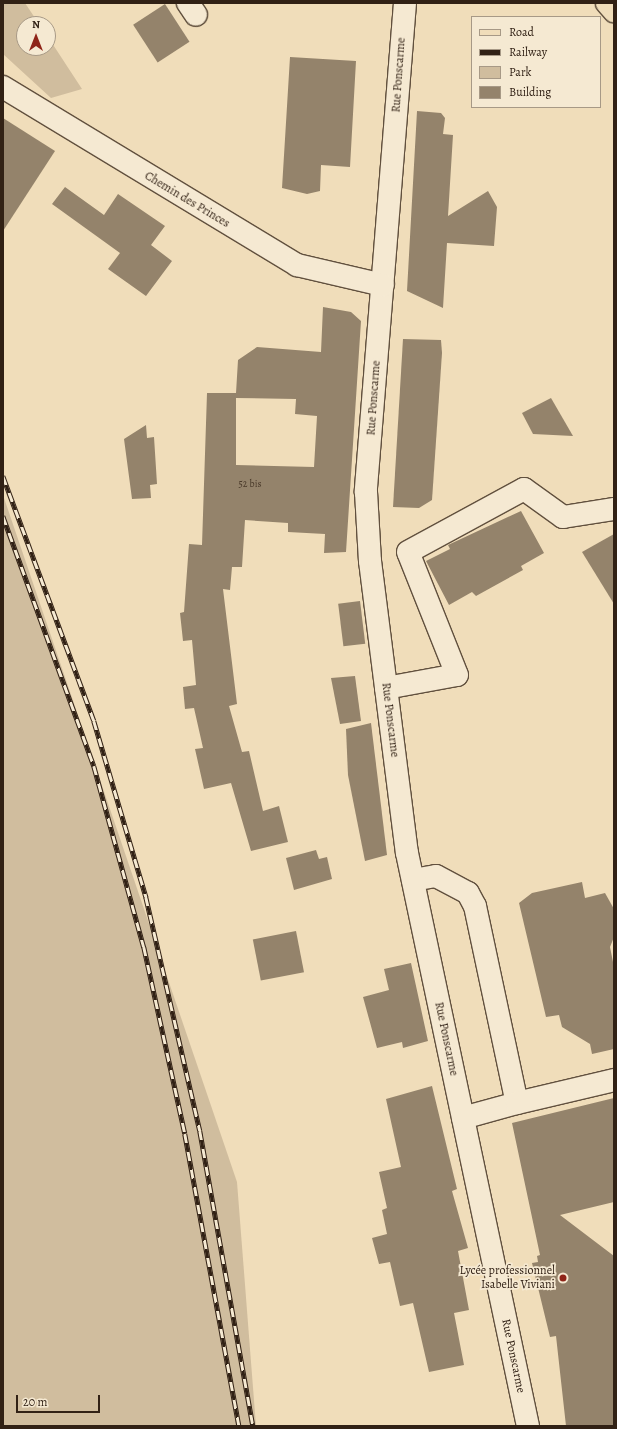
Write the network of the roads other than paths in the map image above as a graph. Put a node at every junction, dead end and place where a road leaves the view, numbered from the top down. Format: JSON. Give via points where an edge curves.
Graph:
{"nodes":[{"id":1,"x":405,"y":3,"type":"edge"},
{"id":2,"x":607,"y":3,"type":"edge"},
{"id":3,"x":614,"y":11,"type":"edge"},
{"id":4,"x":3,"y":87,"type":"edge"},
{"id":5,"x":383,"y":285,"type":"junction"},
{"id":6,"x":614,"y":509,"type":"edge"},
{"id":7,"x":386,"y":688,"type":"junction"},
{"id":8,"x":413,"y":880,"type":"junction"},
{"id":9,"x":614,"y":1080,"type":"edge"},
{"id":10,"x":517,"y":1103,"type":"junction"},
{"id":11,"x":463,"y":1118,"type":"junction"},
{"id":12,"x":528,"y":1426,"type":"edge"}],
"edges":[{"from":1,"to":5,"type":"street","name":"Rue Ponscarme"},
{"from":2,"to":3,"type":"main road"},
{"from":4,"to":5,"type":"street","name":"Chemin des Princes","via":[[297,265]]},
{"from":5,"to":7,"type":"street","name":"Rue Ponscarme","via":[[366,492],[370,561]]},
{"from":6,"to":7,"type":"street","via":[[563,517],[524,489],[408,552],[457,674]]},
{"from":7,"to":8,"type":"street","name":"Rue Ponscarme"},
{"from":8,"to":10,"type":"street","via":[[436,876],[468,893],[475,906]]},
{"from":8,"to":11,"type":"street","name":"Rue Ponscarme"},
{"from":9,"to":10,"type":"street"},
{"from":10,"to":11,"type":"street"},
{"from":11,"to":12,"type":"street","name":"Rue Ponscarme"}]}
